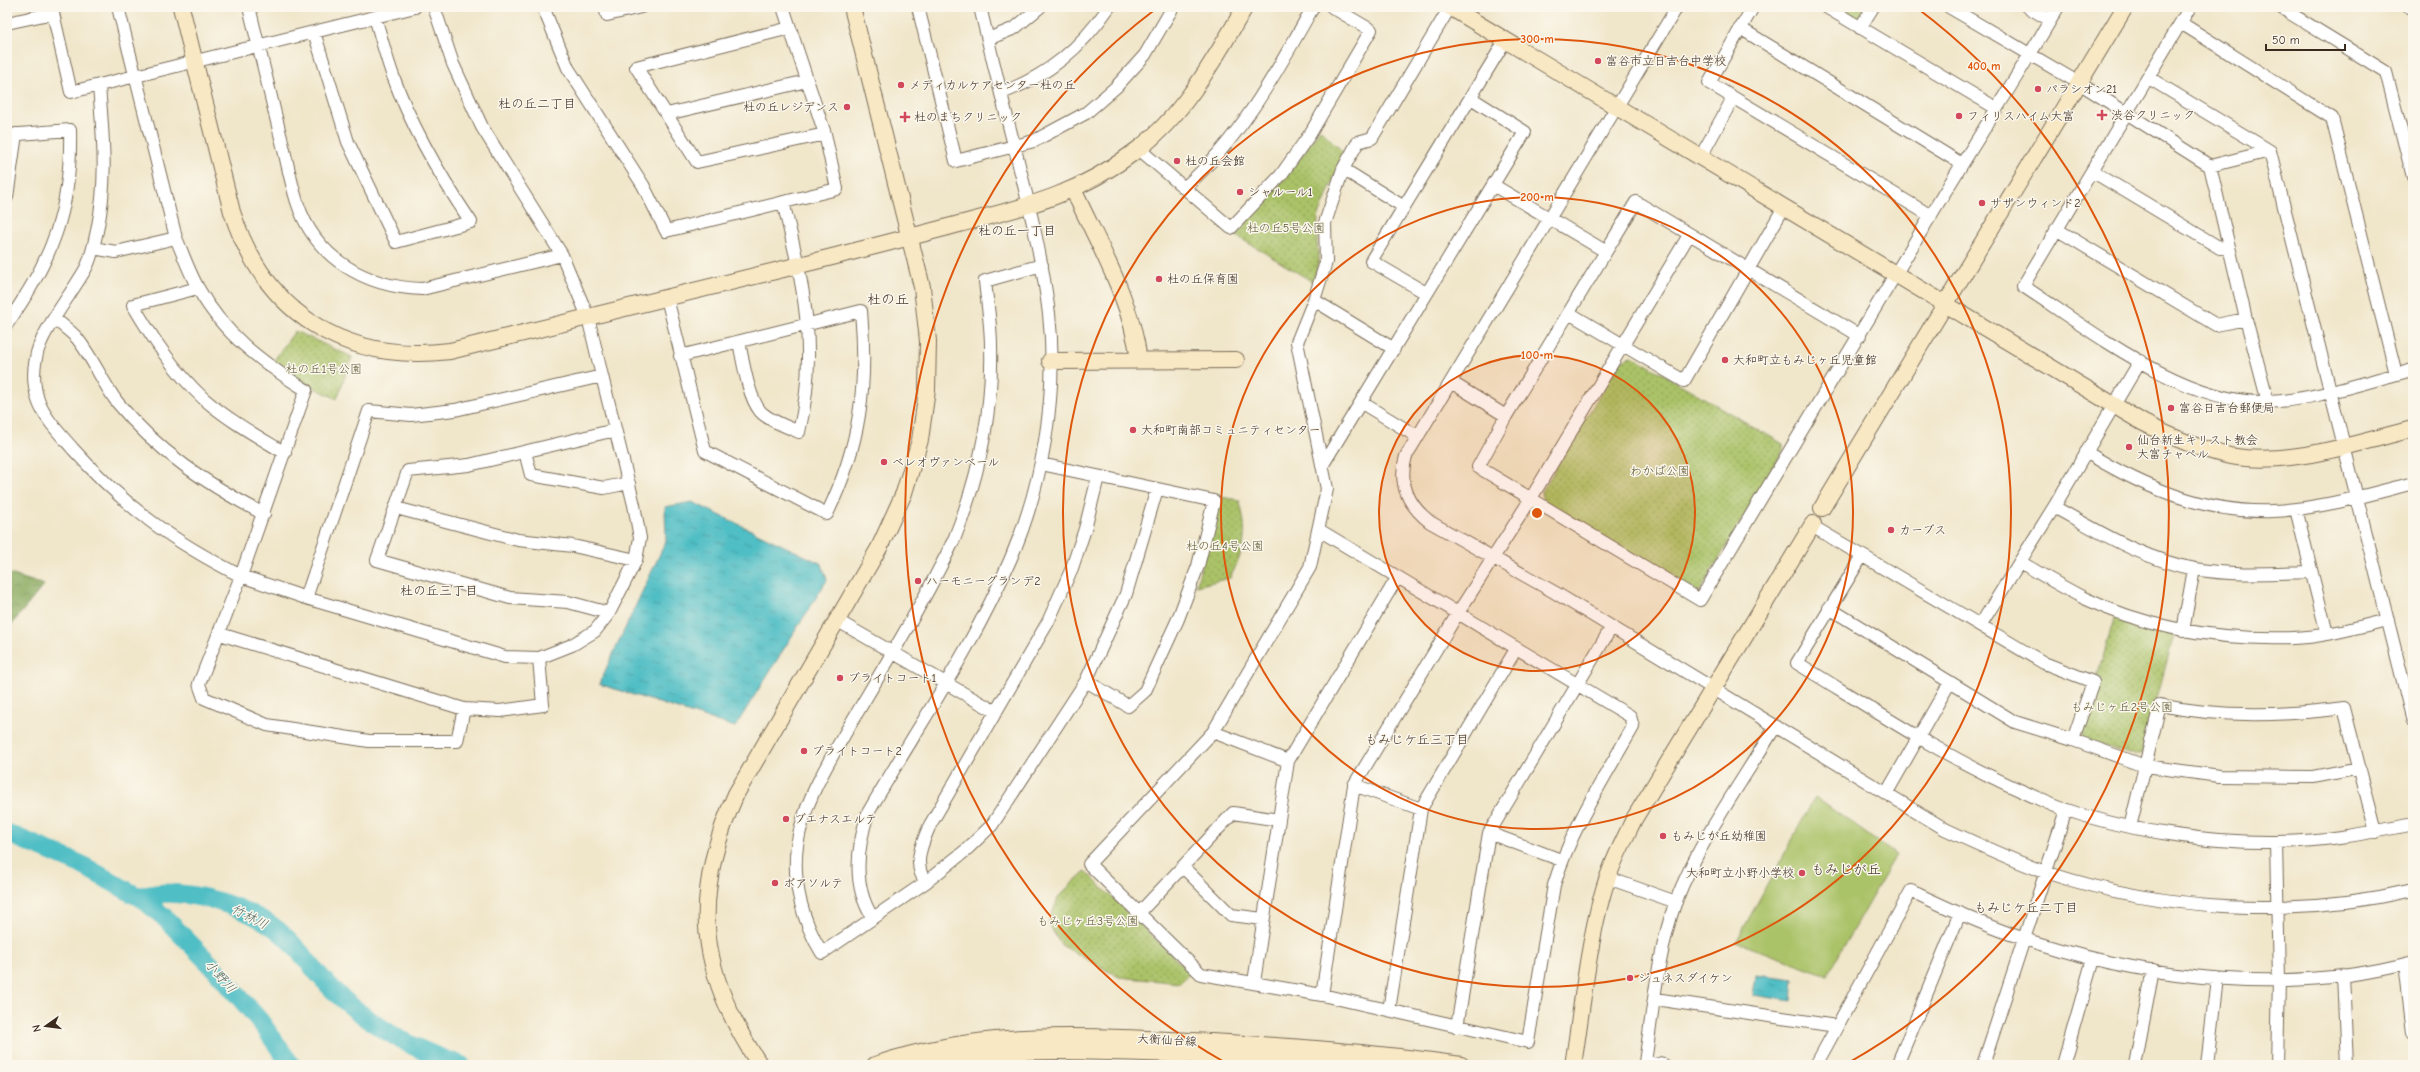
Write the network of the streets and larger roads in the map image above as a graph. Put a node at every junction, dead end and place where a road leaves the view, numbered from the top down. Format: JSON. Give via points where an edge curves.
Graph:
{"nodes":[{"id":1,"x":118,"y":7,"type":"edge"},
{"id":2,"x":181,"y":7,"type":"edge"},
{"id":3,"x":249,"y":7,"type":"edge"},
{"id":4,"x":415,"y":7,"type":"edge"},
{"id":5,"x":434,"y":7,"type":"edge"},
{"id":6,"x":543,"y":7,"type":"edge"},
{"id":7,"x":605,"y":7,"type":"edge"},
{"id":8,"x":641,"y":7,"type":"edge"},
{"id":9,"x":783,"y":7,"type":"edge"},
{"id":10,"x":852,"y":7,"type":"edge"},
{"id":11,"x":918,"y":7,"type":"edge"},
{"id":12,"x":980,"y":7,"type":"edge"},
{"id":13,"x":1040,"y":7,"type":"edge"},
{"id":14,"x":1109,"y":7,"type":"edge"},
{"id":15,"x":1173,"y":7,"type":"edge"},
{"id":16,"x":1245,"y":7,"type":"edge"},
{"id":17,"x":1313,"y":7,"type":"edge"},
{"id":18,"x":1332,"y":7,"type":"edge"},
{"id":19,"x":1450,"y":7,"type":"edge"},
{"id":20,"x":1677,"y":7,"type":"edge"},
{"id":21,"x":1754,"y":7,"type":"edge"},
{"id":22,"x":1826,"y":7,"type":"edge"},
{"id":23,"x":1872,"y":7,"type":"edge"},
{"id":24,"x":1949,"y":7,"type":"edge"},
{"id":25,"x":2028,"y":7,"type":"edge"},
{"id":26,"x":2058,"y":7,"type":"edge"},
{"id":27,"x":2125,"y":7,"type":"edge"},
{"id":28,"x":2190,"y":7,"type":"edge"},
{"id":29,"x":2280,"y":7,"type":"edge"},
{"id":30,"x":2409,"y":7,"type":"edge"},
{"id":31,"x":2413,"y":10,"type":"edge"},
{"id":32,"x":376,"y":17,"type":"junction"},
{"id":33,"x":2050,"y":20,"type":"junction"},
{"id":34,"x":7,"y":23,"type":"edge"},
{"id":35,"x":2181,"y":23,"type":"junction"},
{"id":36,"x":790,"y":28,"type":"junction"},
{"id":37,"x":1740,"y":28,"type":"junction"},
{"id":38,"x":1860,"y":28,"type":"junction"},
{"id":39,"x":314,"y":32,"type":"junction"},
{"id":40,"x":988,"y":39,"type":"junction"},
{"id":41,"x":1505,"y":41,"type":"junction"},
{"id":42,"x":259,"y":47,"type":"junction"},
{"id":43,"x":2030,"y":55,"type":"junction"},
{"id":44,"x":195,"y":62,"type":"junction"},
{"id":45,"x":136,"y":77,"type":"junction"},
{"id":46,"x":2149,"y":78,"type":"junction"},
{"id":47,"x":807,"y":81,"type":"junction"},
{"id":48,"x":2079,"y":83,"type":"junction"},
{"id":49,"x":99,"y":86,"type":"junction"},
{"id":50,"x":1001,"y":93,"type":"junction"},
{"id":51,"x":1471,"y":98,"type":"junction"},
{"id":52,"x":1733,"y":98,"type":"junction"},
{"id":53,"x":1616,"y":108,"type":"junction"},
{"id":54,"x":1996,"y":108,"type":"junction"},
{"id":55,"x":2126,"y":112,"type":"junction"},
{"id":56,"x":667,"y":114,"type":"junction"},
{"id":57,"x":11,"y":134,"type":"edge"},
{"id":58,"x":825,"y":134,"type":"junction"},
{"id":59,"x":1014,"y":147,"type":"junction"},
{"id":60,"x":1139,"y":148,"type":"junction"},
{"id":61,"x":2270,"y":151,"type":"junction"},
{"id":62,"x":1700,"y":158,"type":"junction"},
{"id":63,"x":1962,"y":164,"type":"junction"},
{"id":64,"x":2210,"y":166,"type":"junction"},
{"id":65,"x":1343,"y":169,"type":"junction"},
{"id":66,"x":2092,"y":171,"type":"junction"},
{"id":67,"x":2413,"y":177,"type":"edge"},
{"id":68,"x":1493,"y":185,"type":"junction"},
{"id":69,"x":1184,"y":188,"type":"junction"},
{"id":70,"x":1073,"y":189,"type":"junction"},
{"id":71,"x":7,"y":197,"type":"edge"},
{"id":72,"x":783,"y":202,"type":"junction"},
{"id":73,"x":1030,"y":206,"type":"junction"},
{"id":74,"x":1404,"y":207,"type":"junction"},
{"id":75,"x":1784,"y":207,"type":"junction"},
{"id":76,"x":1931,"y":216,"type":"junction"},
{"id":77,"x":1550,"y":219,"type":"junction"},
{"id":78,"x":2056,"y":229,"type":"junction"},
{"id":79,"x":1689,"y":235,"type":"junction"},
{"id":80,"x":910,"y":237,"type":"junction"},
{"id":81,"x":176,"y":238,"type":"junction"},
{"id":82,"x":2229,"y":247,"type":"junction"},
{"id":83,"x":93,"y":248,"type":"junction"},
{"id":84,"x":1605,"y":251,"type":"junction"},
{"id":85,"x":562,"y":255,"type":"junction"},
{"id":86,"x":799,"y":265,"type":"junction"},
{"id":87,"x":1042,"y":265,"type":"junction"},
{"id":88,"x":1748,"y":270,"type":"junction"},
{"id":89,"x":1896,"y":275,"type":"junction"},
{"id":90,"x":198,"y":288,"type":"junction"},
{"id":91,"x":1426,"y":294,"type":"junction"},
{"id":92,"x":667,"y":298,"type":"junction"},
{"id":93,"x":1314,"y":300,"type":"junction"},
{"id":94,"x":1946,"y":305,"type":"junction"},
{"id":95,"x":1569,"y":313,"type":"junction"},
{"id":96,"x":588,"y":317,"type":"junction"},
{"id":97,"x":55,"y":319,"type":"junction"},
{"id":98,"x":2246,"y":319,"type":"junction"},
{"id":99,"x":7,"y":324,"type":"edge"},
{"id":100,"x":808,"y":325,"type":"junction"},
{"id":101,"x":1860,"y":336,"type":"junction"},
{"id":102,"x":739,"y":342,"type":"junction"},
{"id":103,"x":1623,"y":345,"type":"junction"},
{"id":104,"x":1394,"y":349,"type":"junction"},
{"id":105,"x":680,"y":356,"type":"junction"},
{"id":106,"x":1138,"y":360,"type":"junction"},
{"id":107,"x":1236,"y":360,"type":"dead end"},
{"id":108,"x":1050,"y":361,"type":"junction"},
{"id":109,"x":2140,"y":361,"type":"junction"},
{"id":110,"x":2413,"y":370,"type":"edge"},
{"id":111,"x":2396,"y":374,"type":"junction"},
{"id":112,"x":602,"y":376,"type":"junction"},
{"id":113,"x":1451,"y":382,"type":"junction"},
{"id":114,"x":2331,"y":390,"type":"junction"},
{"id":115,"x":2268,"y":402,"type":"junction"},
{"id":116,"x":1362,"y":403,"type":"junction"},
{"id":117,"x":2115,"y":405,"type":"junction"},
{"id":118,"x":1506,"y":416,"type":"junction"},
{"id":119,"x":2413,"y":429,"type":"edge"},
{"id":120,"x":615,"y":430,"type":"junction"},
{"id":121,"x":1418,"y":437,"type":"junction"},
{"id":122,"x":2344,"y":446,"type":"junction"},
{"id":123,"x":525,"y":452,"type":"junction"},
{"id":124,"x":2086,"y":452,"type":"junction"},
{"id":125,"x":285,"y":453,"type":"junction"},
{"id":126,"x":1041,"y":464,"type":"junction"},
{"id":127,"x":1322,"y":466,"type":"junction"},
{"id":128,"x":1098,"y":476,"type":"junction"},
{"id":129,"x":629,"y":483,"type":"junction"},
{"id":130,"x":2413,"y":484,"type":"edge"},
{"id":131,"x":1157,"y":489,"type":"junction"},
{"id":132,"x":2357,"y":497,"type":"junction"},
{"id":133,"x":1530,"y":500,"type":"junction"},
{"id":134,"x":2054,"y":507,"type":"junction"},
{"id":135,"x":396,"y":508,"type":"junction"},
{"id":136,"x":1822,"y":508,"type":"dead end"},
{"id":137,"x":2296,"y":509,"type":"junction"},
{"id":138,"x":264,"y":514,"type":"junction"},
{"id":139,"x":1812,"y":525,"type":"joint"},
{"id":140,"x":1319,"y":530,"type":"junction"},
{"id":141,"x":1862,"y":556,"type":"junction"},
{"id":142,"x":1494,"y":557,"type":"junction"},
{"id":143,"x":636,"y":560,"type":"junction"},
{"id":144,"x":2020,"y":562,"type":"junction"},
{"id":145,"x":2194,"y":569,"type":"junction"},
{"id":146,"x":2310,"y":572,"type":"junction"},
{"id":147,"x":241,"y":576,"type":"junction"},
{"id":148,"x":1397,"y":578,"type":"junction"},
{"id":149,"x":306,"y":598,"type":"junction"},
{"id":150,"x":1829,"y":608,"type":"junction"},
{"id":151,"x":609,"y":613,"type":"junction"},
{"id":152,"x":1458,"y":613,"type":"junction"},
{"id":153,"x":2388,"y":620,"type":"junction"},
{"id":154,"x":838,"y":621,"type":"junction"},
{"id":155,"x":1981,"y":624,"type":"junction"},
{"id":156,"x":1611,"y":628,"type":"junction"},
{"id":157,"x":2182,"y":631,"type":"junction"},
{"id":158,"x":220,"y":634,"type":"junction"},
{"id":159,"x":2327,"y":634,"type":"junction"},
{"id":160,"x":1516,"y":649,"type":"junction"},
{"id":161,"x":892,"y":652,"type":"junction"},
{"id":162,"x":539,"y":658,"type":"junction"},
{"id":163,"x":1086,"y":681,"type":"junction"},
{"id":164,"x":1950,"y":682,"type":"junction"},
{"id":165,"x":946,"y":683,"type":"junction"},
{"id":166,"x":1577,"y":685,"type":"junction"},
{"id":167,"x":1713,"y":690,"type":"junction"},
{"id":168,"x":464,"y":709,"type":"junction"},
{"id":169,"x":996,"y":712,"type":"junction"},
{"id":170,"x":2413,"y":721,"type":"edge"},
{"id":171,"x":1775,"y":727,"type":"junction"},
{"id":172,"x":1213,"y":732,"type":"junction"},
{"id":173,"x":1918,"y":737,"type":"junction"},
{"id":174,"x":2073,"y":740,"type":"junction"},
{"id":175,"x":1288,"y":761,"type":"junction"},
{"id":176,"x":2145,"y":766,"type":"junction"},
{"id":177,"x":2360,"y":768,"type":"junction"},
{"id":178,"x":1354,"y":785,"type":"junction"},
{"id":179,"x":1886,"y":794,"type":"junction"},
{"id":180,"x":1420,"y":809,"type":"junction"},
{"id":181,"x":2066,"y":810,"type":"junction"},
{"id":182,"x":1279,"y":820,"type":"junction"},
{"id":183,"x":2413,"y":824,"type":"edge"},
{"id":184,"x":2130,"y":826,"type":"junction"},
{"id":185,"x":2376,"y":832,"type":"junction"},
{"id":186,"x":1489,"y":833,"type":"junction"},
{"id":187,"x":2276,"y":842,"type":"junction"},
{"id":188,"x":1562,"y":860,"type":"junction"},
{"id":189,"x":1183,"y":867,"type":"junction"},
{"id":190,"x":2047,"y":873,"type":"junction"},
{"id":191,"x":1608,"y":878,"type":"junction"},
{"id":192,"x":926,"y":882,"type":"junction"},
{"id":193,"x":2413,"y":890,"type":"edge"},
{"id":194,"x":1676,"y":902,"type":"junction"},
{"id":195,"x":2279,"y":908,"type":"junction"},
{"id":196,"x":1140,"y":912,"type":"junction"},
{"id":197,"x":1960,"y":913,"type":"junction"},
{"id":198,"x":873,"y":918,"type":"junction"},
{"id":199,"x":1263,"y":919,"type":"junction"},
{"id":200,"x":2025,"y":939,"type":"junction"},
{"id":201,"x":2093,"y":959,"type":"junction"},
{"id":202,"x":2409,"y":963,"type":"edge"},
{"id":203,"x":2154,"y":970,"type":"junction"},
{"id":204,"x":2343,"y":975,"type":"junction"},
{"id":205,"x":2217,"y":978,"type":"junction"},
{"id":206,"x":2279,"y":980,"type":"junction"},
{"id":207,"x":1254,"y":982,"type":"junction"},
{"id":208,"x":1322,"y":994,"type":"junction"},
{"id":209,"x":1655,"y":999,"type":"junction"},
{"id":210,"x":1389,"y":1010,"type":"junction"},
{"id":211,"x":1836,"y":1026,"type":"junction"},
{"id":212,"x":1457,"y":1027,"type":"junction"},
{"id":213,"x":2413,"y":1032,"type":"edge"},
{"id":214,"x":760,"y":1065,"type":"edge"},
{"id":215,"x":875,"y":1065,"type":"edge"},
{"id":216,"x":927,"y":1065,"type":"edge"},
{"id":217,"x":1362,"y":1065,"type":"edge"},
{"id":218,"x":1461,"y":1065,"type":"edge"},
{"id":219,"x":1573,"y":1065,"type":"edge"},
{"id":220,"x":1664,"y":1065,"type":"edge"},
{"id":221,"x":1816,"y":1065,"type":"edge"},
{"id":222,"x":1897,"y":1065,"type":"edge"},
{"id":223,"x":1983,"y":1065,"type":"edge"},
{"id":224,"x":2064,"y":1065,"type":"edge"},
{"id":225,"x":2135,"y":1065,"type":"edge"},
{"id":226,"x":2207,"y":1065,"type":"edge"},
{"id":227,"x":2277,"y":1065,"type":"edge"},
{"id":228,"x":2348,"y":1065,"type":"edge"}],
"edges":[{"from":1,"to":45,"type":"street"},
{"from":2,"to":44,"type":"street"},
{"from":3,"to":42,"type":"street"},
{"from":4,"to":32,"type":"street"},
{"from":5,"to":85,"type":"street","via":[[453,64],[482,127]]},
{"from":6,"to":72,"type":"street","via":[[568,68],[643,185],[666,231]]},
{"from":7,"to":8,"type":"street","via":[[607,15]]},
{"from":9,"to":36,"type":"street"},
{"from":10,"to":80,"type":"street"},
{"from":11,"to":59,"type":"street","via":[[956,161]]},
{"from":12,"to":40,"type":"street"},
{"from":13,"to":40,"type":"street","via":[[1015,28]]},
{"from":14,"to":50,"type":"street","via":[[1092,31],[1052,68],[1025,84]]},
{"from":15,"to":59,"type":"street","via":[[1145,55],[1116,87],[1086,112],[1034,141]]},
{"from":16,"to":60,"type":"street","via":[[1208,70],[1189,96],[1165,125]]},
{"from":17,"to":69,"type":"street","via":[[1260,99],[1229,143],[1209,167]]},
{"from":18,"to":69,"type":"street","via":[[1371,30],[1310,134],[1281,175],[1231,228]]},
{"from":19,"to":41,"type":"street"},
{"from":19,"to":65,"type":"street","via":[[1372,138],[1358,142]]},
{"from":20,"to":53,"type":"street"},
{"from":21,"to":37,"type":"street"},
{"from":22,"to":38,"type":"street"},
{"from":23,"to":38,"type":"street"},
{"from":24,"to":43,"type":"street"},
{"from":25,"to":33,"type":"street"},
{"from":26,"to":33,"type":"street"},
{"from":27,"to":48,"type":"street"},
{"from":28,"to":35,"type":"street"},
{"from":29,"to":67,"type":"street","via":[[2386,72]]},
{"from":30,"to":31,"type":"street"},
{"from":32,"to":39,"type":"street"},
{"from":32,"to":39,"type":"street","via":[[393,75],[420,138],[443,180],[471,222],[396,242],[348,142]]},
{"from":33,"to":43,"type":"street"},
{"from":34,"to":49,"type":"street","via":[[53,13],[71,92]]},
{"from":35,"to":46,"type":"street"},
{"from":35,"to":111,"type":"street","via":[[2332,118]]},
{"from":36,"to":47,"type":"street"},
{"from":36,"to":56,"type":"street","via":[[636,67]]},
{"from":37,"to":52,"type":"street","via":[[1709,83]]},
{"from":37,"to":63,"type":"street"},
{"from":38,"to":54,"type":"street"},
{"from":39,"to":42,"type":"street"},
{"from":40,"to":50,"type":"street"},
{"from":41,"to":51,"type":"street"},
{"from":41,"to":53,"type":"street"},
{"from":42,"to":44,"type":"street"},
{"from":42,"to":85,"type":"street","via":[[301,213],[314,237],[341,265],[381,284],[422,289]]},
{"from":43,"to":48,"type":"street"},
{"from":43,"to":54,"type":"street"},
{"from":44,"to":45,"type":"street"},
{"from":44,"to":96,"type":"street","via":[[241,239],[254,264],[270,286],[310,322],[335,336],[361,346],[396,353],[425,354],[450,351]]},
{"from":45,"to":49,"type":"street"},
{"from":45,"to":81,"type":"street"},
{"from":46,"to":55,"type":"street"},
{"from":46,"to":61,"type":"street"},
{"from":47,"to":56,"type":"street"},
{"from":47,"to":58,"type":"street"},
{"from":48,"to":55,"type":"street"},
{"from":48,"to":94,"type":"street"},
{"from":49,"to":83,"type":"street","via":[[105,161],[104,200]]},
{"from":50,"to":59,"type":"street"},
{"from":51,"to":68,"type":"street","via":[[1525,132]]},
{"from":51,"to":74,"type":"street"},
{"from":52,"to":62,"type":"street"},
{"from":52,"to":76,"type":"street"},
{"from":53,"to":62,"type":"street"},
{"from":53,"to":77,"type":"street"},
{"from":54,"to":63,"type":"street"},
{"from":55,"to":64,"type":"street"},
{"from":55,"to":66,"type":"street"},
{"from":56,"to":58,"type":"street","via":[[697,162]]},
{"from":57,"to":71,"type":"street"},
{"from":57,"to":99,"type":"street","via":[[70,130],[70,164],[62,218],[45,264]]},
{"from":58,"to":72,"type":"street","via":[[836,189]]},
{"from":59,"to":73,"type":"street"},
{"from":60,"to":69,"type":"street"},
{"from":60,"to":70,"type":"street"},
{"from":61,"to":64,"type":"street"},
{"from":61,"to":114,"type":"street"},
{"from":62,"to":75,"type":"street"},
{"from":63,"to":76,"type":"street"},
{"from":64,"to":82,"type":"street"},
{"from":65,"to":74,"type":"street"},
{"from":65,"to":93,"type":"street","via":[[1324,224],[1326,262]]},
{"from":66,"to":78,"type":"street"},
{"from":66,"to":82,"type":"street","via":[[2220,248]]},
{"from":68,"to":77,"type":"street"},
{"from":68,"to":91,"type":"street"},
{"from":70,"to":73,"type":"street"},
{"from":70,"to":106,"type":"street","via":[[1120,288],[1136,340]]},
{"from":72,"to":86,"type":"street"},
{"from":73,"to":80,"type":"street"},
{"from":73,"to":87,"type":"street"},
{"from":74,"to":91,"type":"street","via":[[1371,260]]},
{"from":75,"to":88,"type":"street"},
{"from":75,"to":89,"type":"street"},
{"from":76,"to":89,"type":"street"},
{"from":77,"to":84,"type":"street"},
{"from":77,"to":113,"type":"street"},
{"from":78,"to":98,"type":"street","via":[[2216,325]]},
{"from":78,"to":109,"type":"street","via":[[2023,286]]},
{"from":79,"to":84,"type":"street","via":[[1636,202]]},
{"from":79,"to":88,"type":"street"},
{"from":79,"to":103,"type":"street"},
{"from":80,"to":86,"type":"street"},
{"from":80,"to":154,"type":"street","via":[[922,287],[928,341],[927,390],[920,440],[904,494],[879,548]]},
{"from":81,"to":83,"type":"street","via":[[116,252]]},
{"from":81,"to":90,"type":"street"},
{"from":82,"to":98,"type":"street"},
{"from":83,"to":97,"type":"street","via":[[86,267]]},
{"from":84,"to":95,"type":"street"},
{"from":85,"to":96,"type":"street"},
{"from":86,"to":92,"type":"street"},
{"from":86,"to":100,"type":"street"},
{"from":87,"to":108,"type":"street","via":[[1049,316]]},
{"from":87,"to":161,"type":"street","via":[[985,281],[991,345],[990,400],[969,499],[954,539],[921,604]]},
{"from":88,"to":101,"type":"street"},
{"from":88,"to":103,"type":"street","via":[[1684,381]]},
{"from":89,"to":94,"type":"street"},
{"from":89,"to":101,"type":"street"},
{"from":90,"to":125,"type":"street","via":[[223,326],[263,363],[306,390]]},
{"from":90,"to":125,"type":"street","via":[[133,305],[177,371],[204,398],[239,426]]},
{"from":91,"to":104,"type":"street"},
{"from":92,"to":96,"type":"street"},
{"from":92,"to":105,"type":"street"},
{"from":93,"to":104,"type":"street"},
{"from":93,"to":127,"type":"street","via":[[1297,342]]},
{"from":94,"to":117,"type":"street"},
{"from":94,"to":136,"type":"street"},
{"from":95,"to":103,"type":"street"},
{"from":95,"to":118,"type":"street"},
{"from":96,"to":112,"type":"street"},
{"from":97,"to":138,"type":"street","via":[[76,338],[117,401],[160,447],[194,474]]},
{"from":97,"to":147,"type":"street","via":[[41,339],[36,357],[36,390],[43,411],[103,483],[132,509],[197,554]]},
{"from":98,"to":115,"type":"street"},
{"from":100,"to":102,"type":"street"},
{"from":100,"to":102,"type":"street","via":[[807,399],[799,432],[760,411],[748,379]]},
{"from":100,"to":105,"type":"street","via":[[861,311],[864,390],[858,424],[839,489],[827,514],[705,451]]},
{"from":101,"to":133,"type":"street","via":[[1700,600]]},
{"from":102,"to":105,"type":"street"},
{"from":103,"to":133,"type":"street"},
{"from":104,"to":116,"type":"street"},
{"from":106,"to":107,"type":"street"},
{"from":106,"to":108,"type":"street"},
{"from":108,"to":126,"type":"street","via":[[1047,420]]},
{"from":109,"to":115,"type":"street","via":[[2217,396],[2242,401]]},
{"from":109,"to":117,"type":"street"},
{"from":110,"to":111,"type":"street"},
{"from":111,"to":114,"type":"street"},
{"from":112,"to":120,"type":"street"},
{"from":112,"to":149,"type":"street","via":[[455,410],[411,415],[369,411]]},
{"from":113,"to":118,"type":"street"},
{"from":113,"to":121,"type":"street"},
{"from":114,"to":115,"type":"street","via":[[2294,400]]},
{"from":114,"to":122,"type":"street"},
{"from":116,"to":121,"type":"street"},
{"from":116,"to":127,"type":"street"},
{"from":117,"to":122,"type":"street","via":[[2179,441],[2231,456],[2273,458]]},
{"from":117,"to":124,"type":"street"},
{"from":118,"to":133,"type":"street","via":[[1478,467]]},
{"from":119,"to":122,"type":"street"},
{"from":120,"to":123,"type":"street"},
{"from":120,"to":129,"type":"street"},
{"from":121,"to":142,"type":"street","via":[[1406,456],[1402,469],[1409,500],[1430,522]]},
{"from":122,"to":132,"type":"street"},
{"from":123,"to":129,"type":"street","via":[[531,475],[604,488]]},
{"from":123,"to":135,"type":"street","via":[[469,465],[408,471]]},
{"from":124,"to":134,"type":"street"},
{"from":124,"to":137,"type":"street","via":[[2136,482],[2204,504],[2236,510]]},
{"from":125,"to":138,"type":"street"},
{"from":126,"to":128,"type":"street"},
{"from":126,"to":165,"type":"street","via":[[1012,556],[993,599]]},
{"from":127,"to":140,"type":"street","via":[[1327,489]]},
{"from":128,"to":131,"type":"street"},
{"from":128,"to":169,"type":"street","via":[[1072,568],[1048,622]]},
{"from":129,"to":143,"type":"street","via":[[640,538]]},
{"from":130,"to":132,"type":"street"},
{"from":131,"to":163,"type":"street","via":[[1126,594]]},
{"from":131,"to":163,"type":"street","via":[[1214,501],[1198,566],[1145,691],[1128,706]]},
{"from":132,"to":137,"type":"street"},
{"from":132,"to":153,"type":"street"},
{"from":133,"to":142,"type":"street"},
{"from":134,"to":144,"type":"street"},
{"from":134,"to":145,"type":"street","via":[[2115,541],[2148,555]]},
{"from":135,"to":143,"type":"street","via":[[518,540],[573,546]]},
{"from":135,"to":151,"type":"street","via":[[377,560],[510,598],[568,602]]},
{"from":137,"to":146,"type":"street"},
{"from":138,"to":147,"type":"street"},
{"from":139,"to":141,"type":"street"},
{"from":139,"to":167,"type":"street"},
{"from":140,"to":148,"type":"street"},
{"from":140,"to":172,"type":"street","via":[[1310,567]]},
{"from":141,"to":150,"type":"street"},
{"from":141,"to":155,"type":"street"},
{"from":142,"to":152,"type":"street"},
{"from":142,"to":156,"type":"street"},
{"from":143,"to":151,"type":"street"},
{"from":144,"to":155,"type":"street"},
{"from":144,"to":157,"type":"street","via":[[2084,598],[2127,615]]},
{"from":145,"to":146,"type":"street","via":[[2240,574]]},
{"from":145,"to":157,"type":"street"},
{"from":146,"to":159,"type":"street"},
{"from":147,"to":149,"type":"street"},
{"from":147,"to":158,"type":"street"},
{"from":148,"to":152,"type":"street"},
{"from":148,"to":175,"type":"street"},
{"from":149,"to":162,"type":"street","via":[[505,656]]},
{"from":150,"to":164,"type":"street"},
{"from":150,"to":173,"type":"street","via":[[1797,663]]},
{"from":151,"to":162,"type":"street","via":[[595,631],[572,645]]},
{"from":152,"to":160,"type":"street"},
{"from":152,"to":178,"type":"street"},
{"from":153,"to":159,"type":"street"},
{"from":153,"to":170,"type":"street"},
{"from":154,"to":161,"type":"street"},
{"from":154,"to":214,"type":"street","via":[[736,794],[723,824],[710,867],[707,920],[710,954],[717,983],[725,1006]]},
{"from":155,"to":174,"type":"street","via":[[2044,663],[2093,682]]},
{"from":156,"to":166,"type":"street"},
{"from":156,"to":167,"type":"street"},
{"from":157,"to":159,"type":"street","via":[[2294,638]]},
{"from":158,"to":168,"type":"street"},
{"from":158,"to":168,"type":"street","via":[[199,684],[204,698],[267,725],[369,741],[457,741]]},
{"from":160,"to":166,"type":"street"},
{"from":160,"to":180,"type":"street"},
{"from":161,"to":165,"type":"street"},
{"from":161,"to":198,"type":"street","via":[[811,795],[797,846],[799,892],[813,939],[822,953]]},
{"from":162,"to":168,"type":"street","via":[[543,705],[500,711]]},
{"from":163,"to":192,"type":"street","via":[[992,825],[966,851]]},
{"from":164,"to":173,"type":"street"},
{"from":164,"to":174,"type":"street","via":[[2015,722]]},
{"from":165,"to":169,"type":"street"},
{"from":165,"to":198,"type":"street","via":[[868,813],[860,839],[858,863],[860,886],[866,908]]},
{"from":166,"to":186,"type":"street"},
{"from":166,"to":188,"type":"street","via":[[1630,716],[1633,728],[1593,797]]},
{"from":167,"to":171,"type":"street"},
{"from":167,"to":191,"type":"street","via":[[1634,819]]},
{"from":169,"to":192,"type":"street","via":[[924,839],[918,863],[920,875]]},
{"from":171,"to":179,"type":"street"},
{"from":171,"to":194,"type":"street","via":[[1692,864]]},
{"from":172,"to":175,"type":"street"},
{"from":172,"to":196,"type":"street","via":[[1089,864]]},
{"from":173,"to":179,"type":"street"},
{"from":173,"to":181,"type":"street","via":[[1998,780]]},
{"from":174,"to":176,"type":"street"},
{"from":175,"to":182,"type":"street"},
{"from":176,"to":177,"type":"street","via":[[2219,776],[2272,778],[2313,777]]},
{"from":176,"to":177,"type":"street","via":[[2160,705],[2221,714],[2280,715],[2344,708]]},
{"from":176,"to":184,"type":"street"},
{"from":177,"to":185,"type":"street"},
{"from":178,"to":180,"type":"street"},
{"from":178,"to":208,"type":"street"},
{"from":179,"to":190,"type":"street","via":[[1945,829]]},
{"from":180,"to":210,"type":"street"},
{"from":181,"to":184,"type":"street"},
{"from":181,"to":190,"type":"street"},
{"from":182,"to":189,"type":"street","via":[[1233,813]]},
{"from":182,"to":199,"type":"street"},
{"from":183,"to":185,"type":"street"},
{"from":184,"to":187,"type":"street","via":[[2206,839]]},
{"from":185,"to":187,"type":"street"},
{"from":186,"to":188,"type":"street"},
{"from":186,"to":212,"type":"street"},
{"from":187,"to":195,"type":"street"},
{"from":188,"to":212,"type":"street","via":[[1554,886],[1528,1042]]},
{"from":189,"to":196,"type":"street"},
{"from":189,"to":199,"type":"street","via":[[1232,915]]},
{"from":190,"to":195,"type":"street","via":[[2129,894],[2213,906]]},
{"from":190,"to":200,"type":"street"},
{"from":191,"to":194,"type":"street"},
{"from":191,"to":219,"type":"street","via":[[1590,953]]},
{"from":192,"to":198,"type":"street"},
{"from":193,"to":195,"type":"street","via":[[2344,904]]},
{"from":194,"to":209,"type":"street","via":[[1667,934]]},
{"from":195,"to":206,"type":"street"},
{"from":196,"to":207,"type":"street","via":[[1201,974]]},
{"from":197,"to":200,"type":"street"},
{"from":197,"to":211,"type":"street","via":[[1911,891]]},
{"from":197,"to":222,"type":"street"},
{"from":199,"to":207,"type":"street"},
{"from":200,"to":201,"type":"street"},
{"from":200,"to":223,"type":"street"},
{"from":201,"to":203,"type":"street"},
{"from":201,"to":224,"type":"street"},
{"from":202,"to":204,"type":"street"},
{"from":202,"to":213,"type":"street"},
{"from":203,"to":205,"type":"street"},
{"from":203,"to":225,"type":"street"},
{"from":204,"to":206,"type":"street"},
{"from":204,"to":228,"type":"street"},
{"from":205,"to":206,"type":"street"},
{"from":205,"to":226,"type":"street"},
{"from":206,"to":227,"type":"street"},
{"from":207,"to":208,"type":"street"},
{"from":208,"to":210,"type":"street"},
{"from":209,"to":211,"type":"street"},
{"from":209,"to":220,"type":"street","via":[[1645,1062]]},
{"from":210,"to":212,"type":"street"},
{"from":211,"to":221,"type":"street"},
{"from":215,"to":218,"type":"street","name":"大衡仙台線","via":[[954,1044],[1025,1037],[1121,1038],[1349,1050]]},
{"from":216,"to":217,"type":"street","name":"大衡仙台線","via":[[968,1056],[1018,1050],[1295,1059]]}]}
